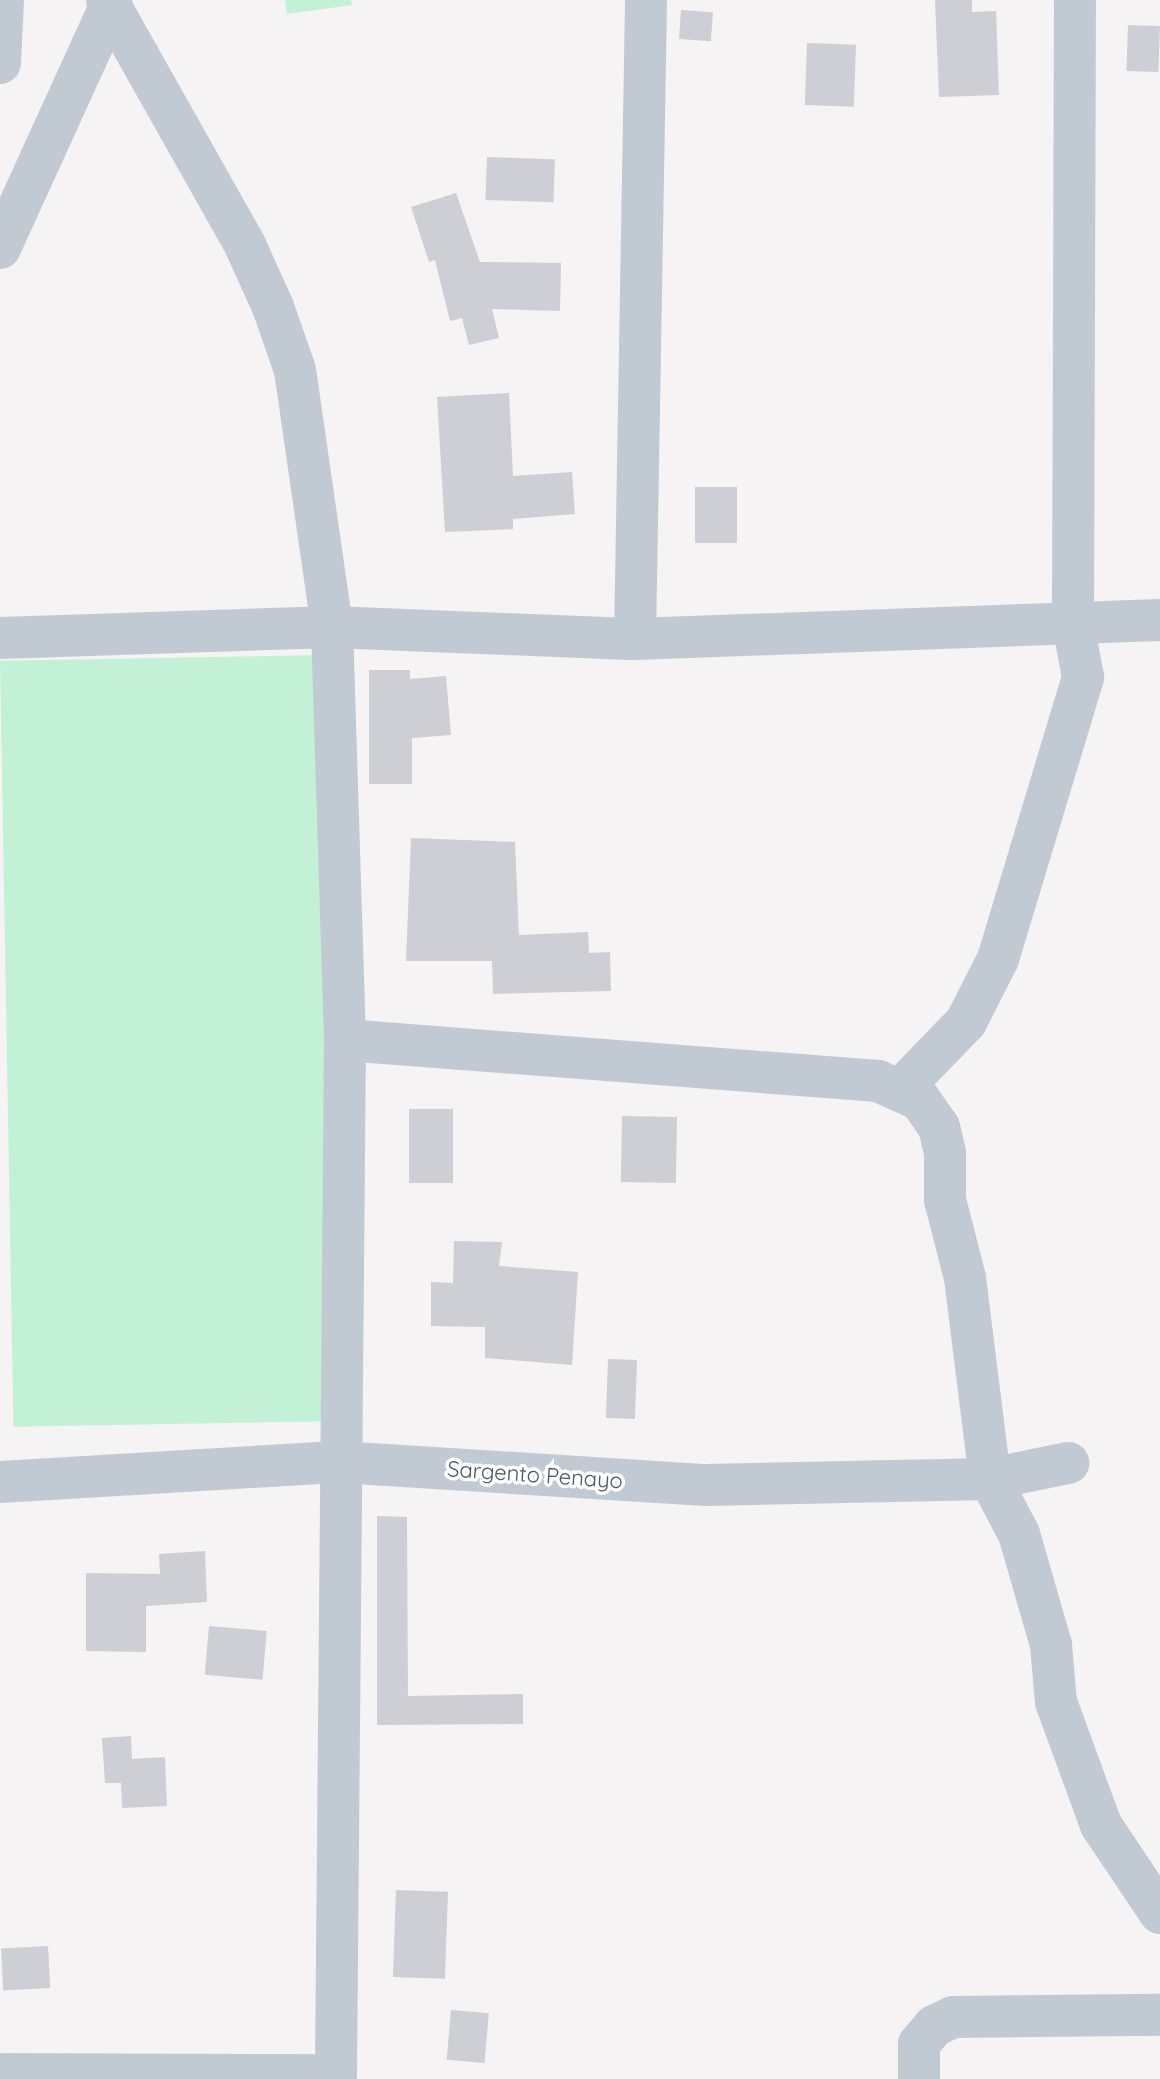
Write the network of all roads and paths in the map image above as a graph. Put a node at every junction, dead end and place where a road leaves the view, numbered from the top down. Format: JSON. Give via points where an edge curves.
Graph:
{"nodes":[{"id":1,"x":3,"y":0,"type":"edge"},
{"id":2,"x":646,"y":0,"type":"edge"},
{"id":3,"x":1075,"y":0,"type":"edge"},
{"id":4,"x":109,"y":2,"type":"edge"},
{"id":5,"x":0,"y":63,"type":"edge"},
{"id":6,"x":0,"y":248,"type":"edge"},
{"id":7,"x":1160,"y":620,"type":"edge"},
{"id":8,"x":1073,"y":624,"type":"junction"},
{"id":9,"x":332,"y":627,"type":"junction"},
{"id":10,"x":0,"y":638,"type":"edge"},
{"id":11,"x":635,"y":639,"type":"junction"},
{"id":12,"x":345,"y":1040,"type":"junction"},
{"id":13,"x":902,"y":1088,"type":"junction"},
{"id":14,"x":339,"y":1462,"type":"junction"},
{"id":15,"x":1068,"y":1463,"type":"dead end"},
{"id":16,"x":990,"y":1479,"type":"junction"},
{"id":17,"x":0,"y":1482,"type":"edge"},
{"id":18,"x":1160,"y":1913,"type":"edge"},
{"id":19,"x":1160,"y":2015,"type":"edge"},
{"id":20,"x":0,"y":2074,"type":"edge"},
{"id":21,"x":336,"y":2077,"type":"edge"},
{"id":22,"x":919,"y":2079,"type":"edge"}],
"edges":[{"from":1,"to":5,"type":"street"},
{"from":2,"to":11,"type":"street"},
{"from":3,"to":8,"type":"street"},
{"from":4,"to":6,"type":"street"},
{"from":4,"to":9,"type":"street","via":[[273,307],[295,370]]},
{"from":7,"to":8,"type":"street"},
{"from":8,"to":11,"type":"street"},
{"from":8,"to":13,"type":"street","via":[[1083,677],[998,959],[966,1022]]},
{"from":9,"to":10,"type":"street"},
{"from":9,"to":11,"type":"street"},
{"from":9,"to":12,"type":"street"},
{"from":12,"to":13,"type":"street","via":[[878,1081]]},
{"from":12,"to":14,"type":"street"},
{"from":13,"to":16,"type":"street","via":[[939,1127],[945,1152],[945,1200],[965,1278]]},
{"from":14,"to":16,"type":"street","name":"Sargento Penayo","via":[[706,1485]]},
{"from":14,"to":17,"type":"street","name":"Sargento Penayo"},
{"from":14,"to":21,"type":"street"},
{"from":15,"to":16,"type":"street","name":"Sargento Penayo"},
{"from":16,"to":18,"type":"street","via":[[1019,1534],[1051,1645],[1056,1702],[1101,1825]]},
{"from":19,"to":22,"type":"street","via":[[953,2017],[934,2026],[919,2044]]},
{"from":20,"to":21,"type":"street"}]}
